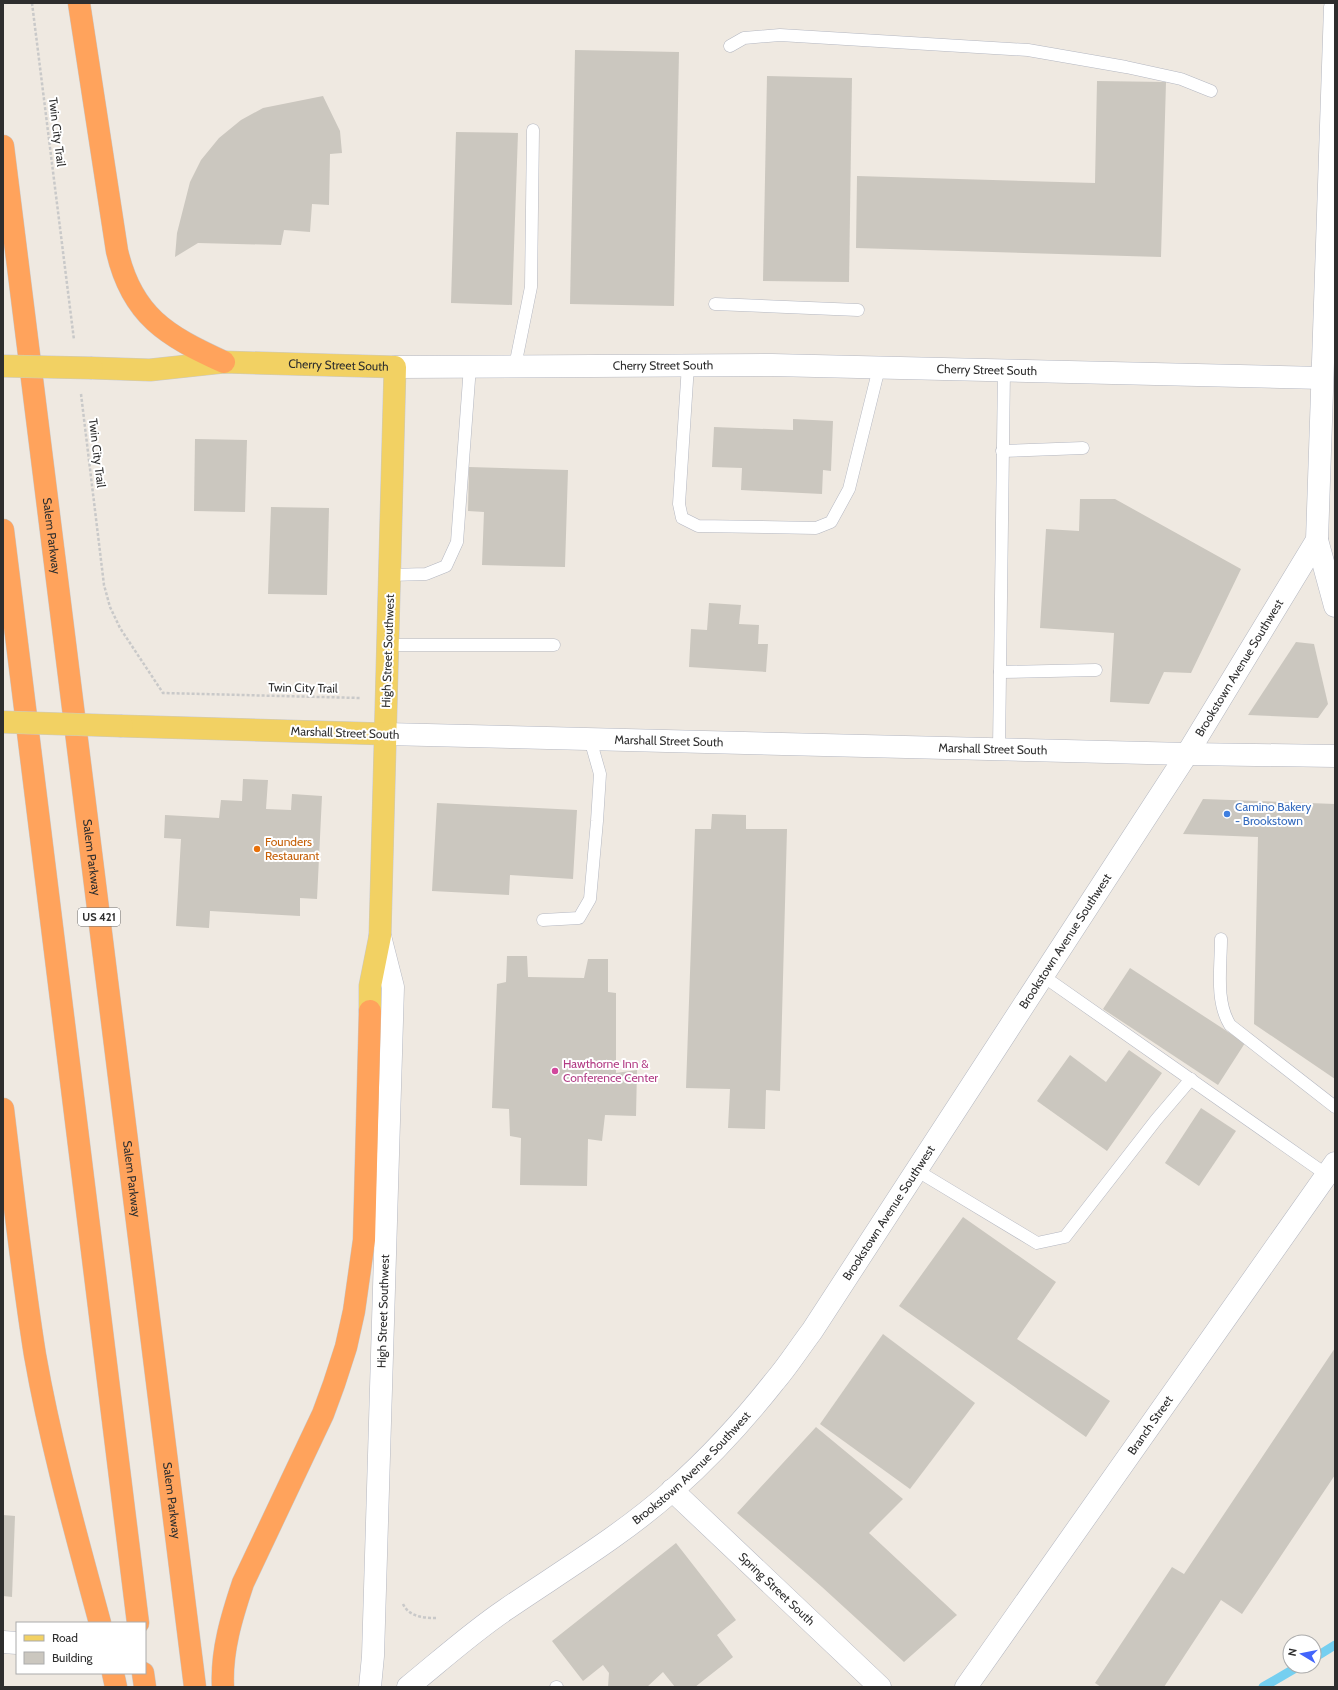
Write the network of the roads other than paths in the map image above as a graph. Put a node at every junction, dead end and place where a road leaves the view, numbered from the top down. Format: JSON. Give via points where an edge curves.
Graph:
{"nodes":[{"id":1,"x":79,"y":3,"type":"edge"},
{"id":2,"x":1335,"y":7,"type":"edge"},
{"id":3,"x":730,"y":46,"type":"dead end"},
{"id":4,"x":1334,"y":65,"type":"edge"},
{"id":5,"x":1211,"y":91,"type":"dead end"},
{"id":6,"x":533,"y":130,"type":"dead end"},
{"id":7,"x":3,"y":146,"type":"edge"},
{"id":8,"x":715,"y":304,"type":"dead end"},
{"id":9,"x":858,"y":310,"type":"dead end"},
{"id":10,"x":224,"y":362,"type":"junction"},
{"id":11,"x":688,"y":365,"type":"junction"},
{"id":12,"x":3,"y":366,"type":"edge"},
{"id":13,"x":395,"y":366,"type":"junction"},
{"id":14,"x":470,"y":366,"type":"junction"},
{"id":15,"x":515,"y":366,"type":"junction"},
{"id":16,"x":879,"y":368,"type":"junction"},
{"id":17,"x":1004,"y":370,"type":"junction"},
{"id":18,"x":1322,"y":378,"type":"junction"},
{"id":19,"x":1083,"y":448,"type":"dead end"},
{"id":20,"x":1002,"y":451,"type":"junction"},
{"id":21,"x":3,"y":530,"type":"edge"},
{"id":22,"x":1317,"y":540,"type":"junction"},
{"id":23,"x":390,"y":575,"type":"junction"},
{"id":24,"x":1335,"y":606,"type":"edge"},
{"id":25,"x":388,"y":645,"type":"junction"},
{"id":26,"x":554,"y":646,"type":"dead end"},
{"id":27,"x":1096,"y":670,"type":"dead end"},
{"id":28,"x":1000,"y":672,"type":"junction"},
{"id":29,"x":3,"y":722,"type":"edge"},
{"id":30,"x":386,"y":734,"type":"junction"},
{"id":31,"x":590,"y":739,"type":"junction"},
{"id":32,"x":999,"y":749,"type":"junction"},
{"id":33,"x":1187,"y":754,"type":"junction"},
{"id":34,"x":1335,"y":756,"type":"edge"},
{"id":35,"x":543,"y":920,"type":"dead end"},
{"id":36,"x":380,"y":936,"type":"junction"},
{"id":37,"x":1221,"y":939,"type":"dead end"},
{"id":38,"x":1043,"y":976,"type":"junction"},
{"id":39,"x":370,"y":1011,"type":"joint"},
{"id":40,"x":1190,"y":1079,"type":"junction"},
{"id":41,"x":1335,"y":1107,"type":"edge"},
{"id":42,"x":3,"y":1109,"type":"edge"},
{"id":43,"x":1331,"y":1169,"type":"edge"},
{"id":44,"x":916,"y":1170,"type":"junction"},
{"id":45,"x":672,"y":1490,"type":"junction"},
{"id":46,"x":100,"y":1622,"type":"edge"},
{"id":47,"x":138,"y":1622,"type":"edge"},
{"id":48,"x":3,"y":1642,"type":"edge"},
{"id":49,"x":16,"y":1643,"type":"edge"},
{"id":50,"x":113,"y":1674,"type":"edge"},
{"id":51,"x":143,"y":1674,"type":"edge"},
{"id":52,"x":116,"y":1687,"type":"edge"},
{"id":53,"x":145,"y":1687,"type":"edge"},
{"id":54,"x":195,"y":1687,"type":"edge"},
{"id":55,"x":223,"y":1687,"type":"edge"},
{"id":56,"x":370,"y":1687,"type":"edge"},
{"id":57,"x":408,"y":1687,"type":"edge"},
{"id":58,"x":880,"y":1687,"type":"edge"},
{"id":59,"x":966,"y":1687,"type":"edge"}],
"edges":[{"from":1,"to":10,"type":"highway","via":[[121,271],[141,307],[155,322],[189,346]]},
{"from":2,"to":4,"type":"street","name":"Brookstown Avenue Southwest"},
{"from":3,"to":5,"type":"lane","via":[[744,38],[780,35],[1028,50],[1181,79]]},
{"from":4,"to":18,"type":"street","name":"Brookstown Avenue Southwest"},
{"from":6,"to":15,"type":"lane","via":[[531,287]]},
{"from":7,"to":54,"type":"highway","name":"Salem Parkway","number":"US 421"},
{"from":8,"to":9,"type":"lane"},
{"from":10,"to":12,"type":"main road","name":"Cherry Street South","bridge":true,"via":[[150,370]]},
{"from":10,"to":13,"type":"main road","name":"Cherry Street South"},
{"from":11,"to":15,"type":"street","name":"Cherry Street South"},
{"from":11,"to":16,"type":"street","name":"Cherry Street South"},
{"from":11,"to":16,"type":"lane","via":[[679,504],[682,518],[698,526],[816,528],[831,522],[848,489]]},
{"from":13,"to":14,"type":"street","name":"Cherry Street South"},
{"from":13,"to":23,"type":"main road","name":"High Street Southwest"},
{"from":14,"to":15,"type":"street","name":"Cherry Street South"},
{"from":14,"to":23,"type":"lane","via":[[457,542],[446,566],[426,574]]},
{"from":16,"to":17,"type":"street","name":"Cherry Street South"},
{"from":17,"to":18,"type":"street","name":"Cherry Street South"},
{"from":17,"to":20,"type":"lane"},
{"from":18,"to":22,"type":"street","name":"Brookstown Avenue Southwest"},
{"from":19,"to":20,"type":"lane"},
{"from":20,"to":28,"type":"lane"},
{"from":21,"to":47,"type":"highway"},
{"from":22,"to":24,"type":"street"},
{"from":22,"to":33,"type":"street","name":"Brookstown Avenue Southwest"},
{"from":23,"to":25,"type":"main road","name":"High Street Southwest"},
{"from":25,"to":26,"type":"lane"},
{"from":25,"to":30,"type":"main road","name":"High Street Southwest"},
{"from":27,"to":28,"type":"lane"},
{"from":28,"to":32,"type":"lane"},
{"from":29,"to":30,"type":"main road","name":"Marshall Street South","bridge":true},
{"from":30,"to":31,"type":"street","name":"Marshall Street South"},
{"from":30,"to":36,"type":"main road","name":"High Street Southwest"},
{"from":31,"to":32,"type":"street","name":"Marshall Street South"},
{"from":31,"to":35,"type":"lane","via":[[600,774],[590,899],[579,918]]},
{"from":32,"to":33,"type":"street","name":"Marshall Street South"},
{"from":33,"to":34,"type":"street","name":"Marshall Street South"},
{"from":33,"to":38,"type":"street","name":"Brookstown Avenue Southwest"},
{"from":36,"to":39,"type":"main road","name":"High Street Southwest","via":[[370,986]]},
{"from":36,"to":56,"type":"street","name":"High Street Southwest","via":[[393,987],[382,1394]]},
{"from":37,"to":41,"type":"lane","via":[[1221,1002],[1224,1016],[1230,1025]]},
{"from":38,"to":40,"type":"lane"},
{"from":38,"to":44,"type":"street","name":"Brookstown Avenue Southwest"},
{"from":39,"to":55,"type":"highway","via":[[364,1240],[346,1347],[323,1414],[243,1583],[227,1638],[222,1671]]},
{"from":40,"to":43,"type":"lane"},
{"from":40,"to":44,"type":"lane","via":[[1065,1237],[1037,1242]]},
{"from":42,"to":46,"type":"highway","via":[[36,1356],[66,1499]]},
{"from":43,"to":59,"type":"street","name":"Branch Street"},
{"from":44,"to":45,"type":"street","name":"Brookstown Avenue Southwest","via":[[812,1331],[774,1382],[726,1437]]},
{"from":45,"to":57,"type":"street","name":"Brookstown Avenue Southwest","via":[[583,1558],[504,1610]]},
{"from":45,"to":58,"type":"street","name":"Spring Street South"},
{"from":48,"to":49,"type":"street"},
{"from":50,"to":52,"type":"highway"},
{"from":51,"to":53,"type":"highway"}]}
